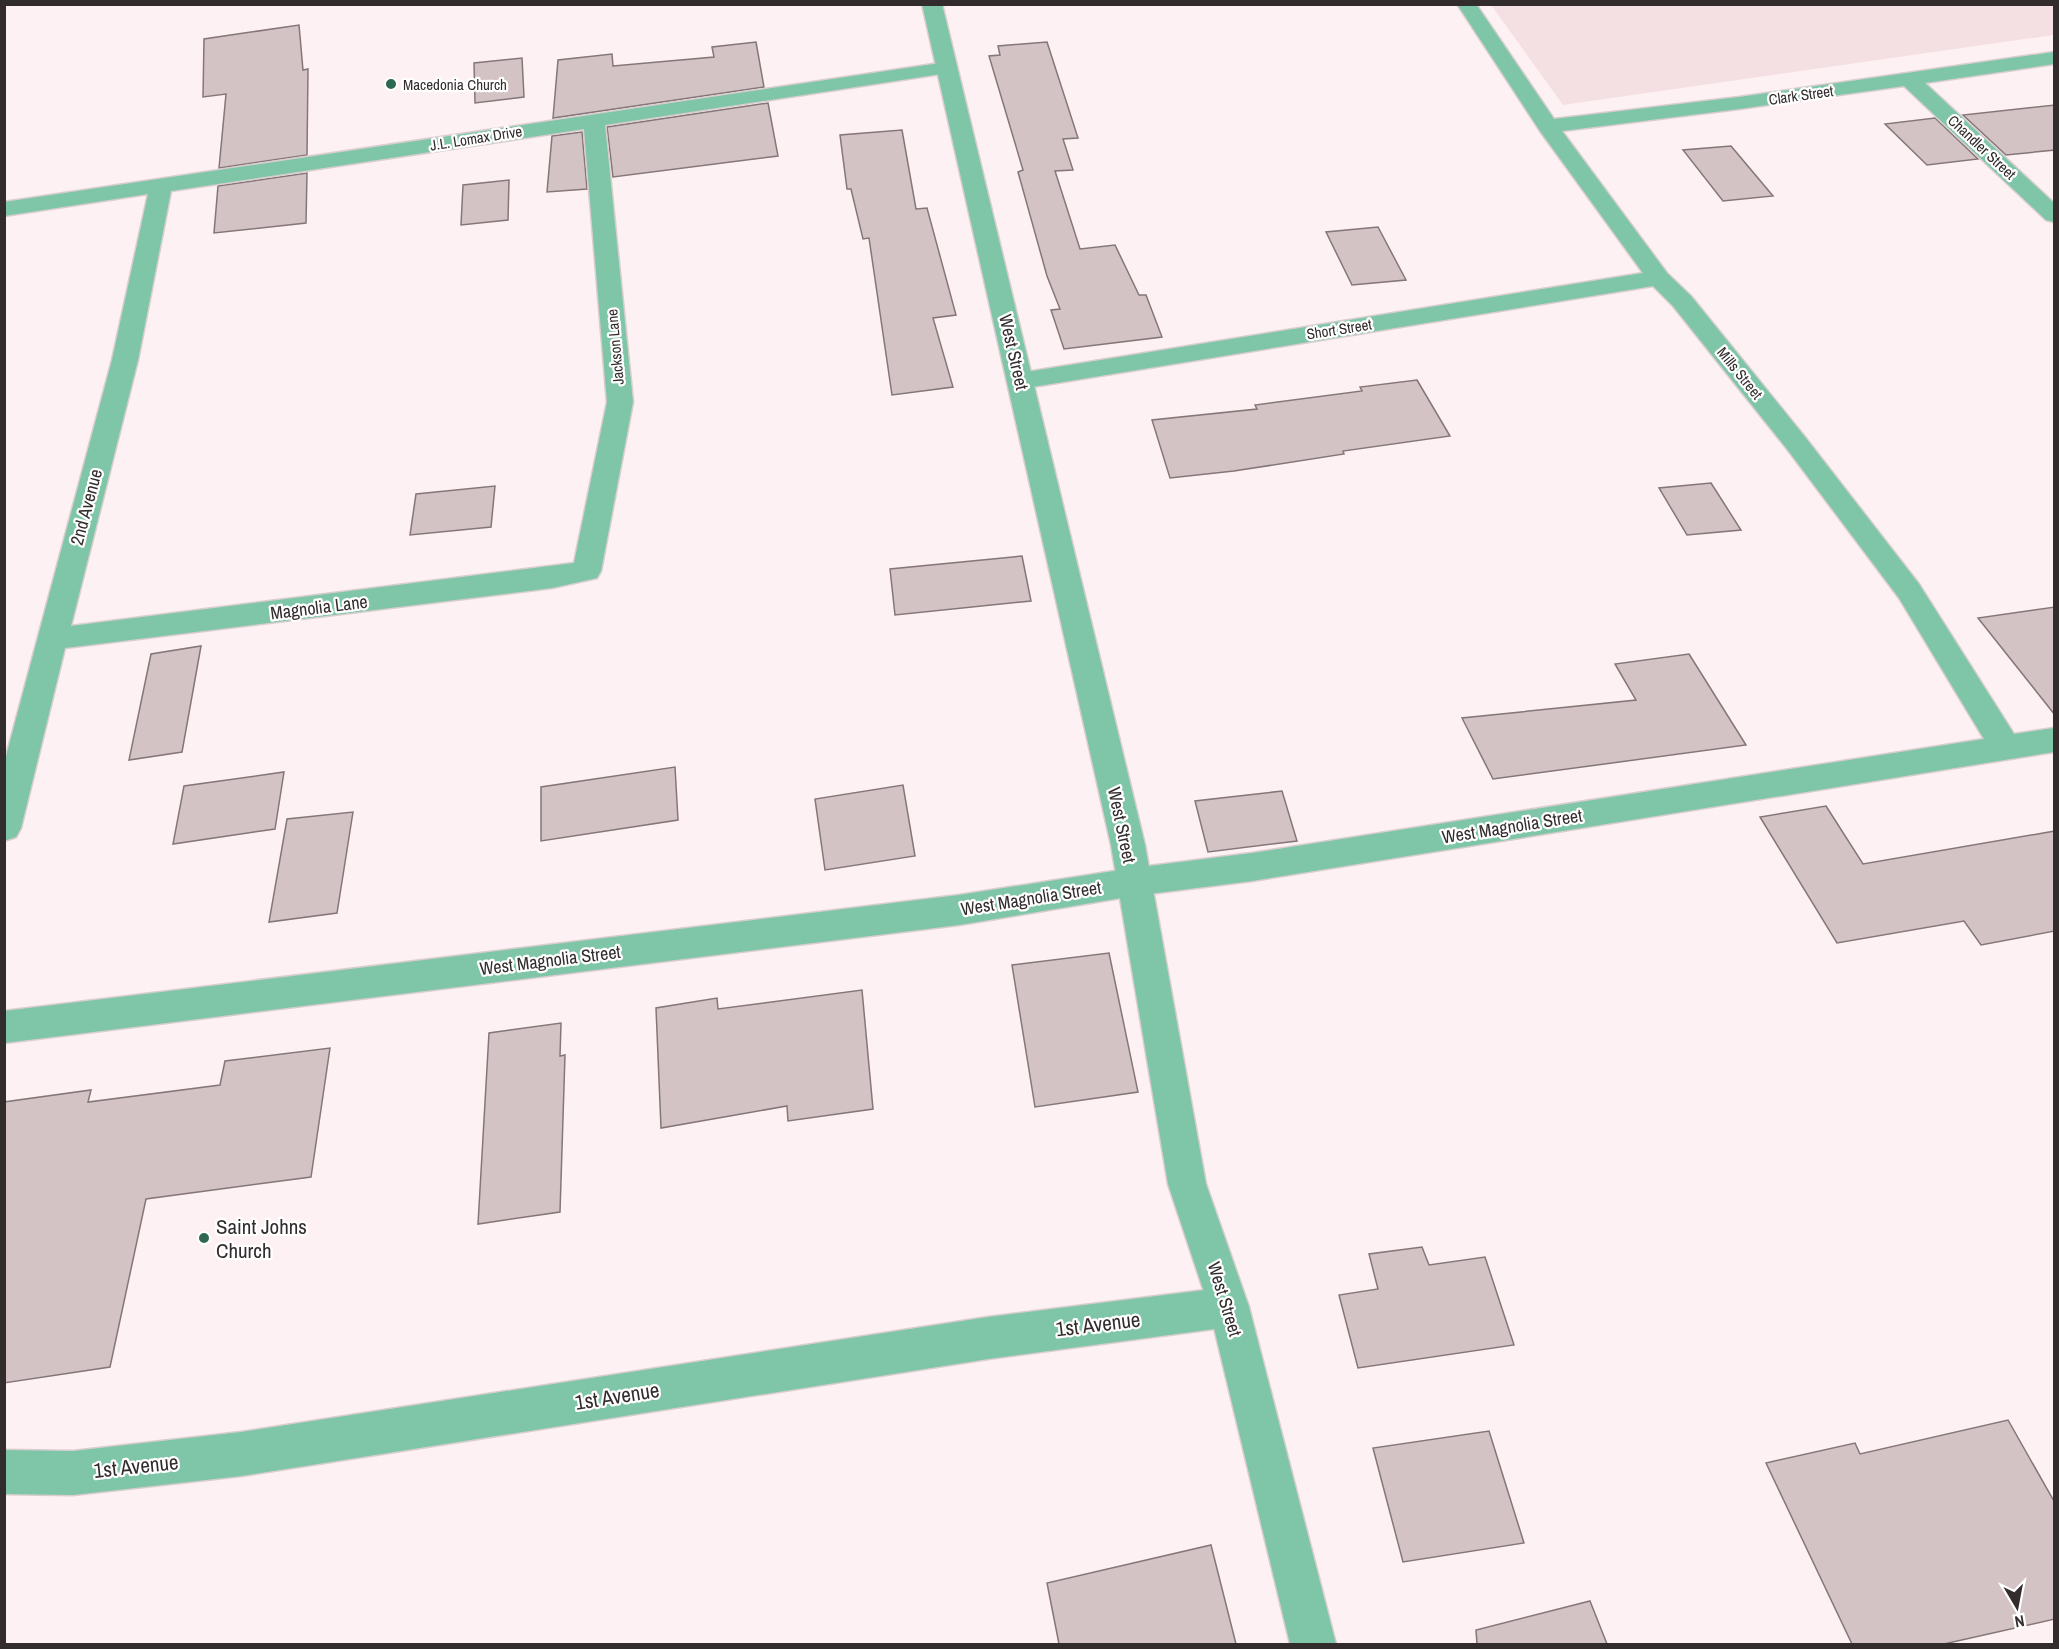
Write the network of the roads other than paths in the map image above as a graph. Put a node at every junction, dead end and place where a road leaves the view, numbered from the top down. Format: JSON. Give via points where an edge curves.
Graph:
{"nodes":[{"id":1,"x":932,"y":4,"type":"edge"},
{"id":2,"x":1466,"y":4,"type":"edge"},
{"id":3,"x":2055,"y":58,"type":"edge"},
{"id":4,"x":947,"y":68,"type":"junction"},
{"id":5,"x":1910,"y":80,"type":"junction"},
{"id":6,"x":594,"y":120,"type":"junction"},
{"id":7,"x":1548,"y":126,"type":"junction"},
{"id":8,"x":161,"y":185,"type":"junction"},
{"id":9,"x":4,"y":209,"type":"edge"},
{"id":10,"x":2055,"y":215,"type":"edge"},
{"id":11,"x":1658,"y":278,"type":"junction"},
{"id":12,"x":1020,"y":381,"type":"junction"},
{"id":13,"x":586,"y":571,"type":"joint"},
{"id":14,"x":52,"y":639,"type":"junction"},
{"id":15,"x":2055,"y":740,"type":"edge"},
{"id":16,"x":2006,"y":748,"type":"junction"},
{"id":17,"x":4,"y":828,"type":"edge"},
{"id":18,"x":1133,"y":882,"type":"junction"},
{"id":19,"x":4,"y":1027,"type":"edge"},
{"id":20,"x":1229,"y":1307,"type":"junction"},
{"id":21,"x":4,"y":1472,"type":"edge"},
{"id":22,"x":1313,"y":1644,"type":"edge"}],
"edges":[{"from":1,"to":4,"type":"street","name":"West Street"},
{"from":2,"to":7,"type":"street","name":"Mills Street"},
{"from":3,"to":5,"type":"street","name":"Clark Street"},
{"from":4,"to":6,"type":"street","name":"J.L. Lomax Drive"},
{"from":4,"to":12,"type":"street","name":"West Street"},
{"from":5,"to":7,"type":"street","name":"Clark Street"},
{"from":5,"to":10,"type":"street","name":"Chandler Street"},
{"from":6,"to":8,"type":"street","name":"J.L. Lomax Drive"},
{"from":6,"to":13,"type":"street","name":"Jackson Lane","via":[[620,402]]},
{"from":7,"to":11,"type":"street","name":"Mills Street"},
{"from":8,"to":9,"type":"street","name":"J.L. Lomax Drive"},
{"from":8,"to":14,"type":"street","name":"2nd Avenue","via":[[125,360]]},
{"from":11,"to":12,"type":"street","name":"Short Street"},
{"from":11,"to":16,"type":"street","name":"Mills Street","via":[[1682,301],[1909,591]]},
{"from":12,"to":18,"type":"street","name":"West Street","via":[[1128,846]]},
{"from":13,"to":14,"type":"street","name":"Magnolia Lane"},
{"from":14,"to":17,"type":"street","name":"2nd Avenue"},
{"from":15,"to":16,"type":"street","name":"West Magnolia Street"},
{"from":16,"to":18,"type":"street","name":"West Magnolia Street","via":[[1252,867]]},
{"from":18,"to":19,"type":"street","name":"West Magnolia Street","via":[[959,910]]},
{"from":18,"to":20,"type":"street","name":"West Street","via":[[1187,1184]]},
{"from":20,"to":21,"type":"street","name":"1st Avenue","via":[[988,1338],[241,1454],[73,1473]]},
{"from":20,"to":22,"type":"street","name":"West Street"}]}
